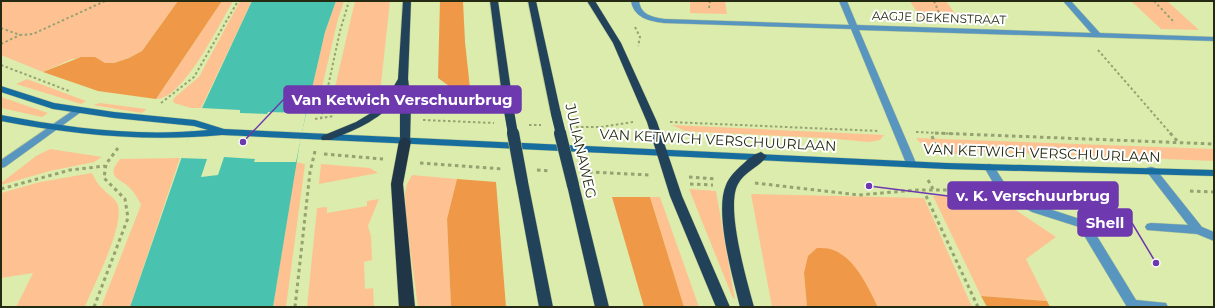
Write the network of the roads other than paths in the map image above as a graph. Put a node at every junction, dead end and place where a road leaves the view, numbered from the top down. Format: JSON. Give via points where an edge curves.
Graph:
{"nodes":[{"id":1,"x":407,"y":1,"type":"edge"},
{"id":2,"x":494,"y":1,"type":"edge"},
{"id":3,"x":532,"y":1,"type":"edge"},
{"id":4,"x":591,"y":1,"type":"edge"},
{"id":5,"x":634,"y":1,"type":"edge"},
{"id":6,"x":843,"y":1,"type":"edge"},
{"id":7,"x":1067,"y":1,"type":"edge"},
{"id":8,"x":853,"y":27,"type":"junction"},
{"id":9,"x":1098,"y":34,"type":"junction"},
{"id":10,"x":1214,"y":39,"type":"edge"},
{"id":11,"x":403,"y":79,"type":"junction"},
{"id":12,"x":1,"y":89,"type":"edge"},
{"id":13,"x":78,"y":110,"type":"junction"},
{"id":14,"x":1,"y":118,"type":"edge"},
{"id":15,"x":53,"y":128,"type":"junction"},
{"id":16,"x":222,"y":132,"type":"junction"},
{"id":17,"x":326,"y":138,"type":"junction"},
{"id":18,"x":405,"y":141,"type":"junction"},
{"id":19,"x":661,"y":151,"type":"junction"},
{"id":20,"x":760,"y":156,"type":"junction"},
{"id":21,"x":911,"y":163,"type":"junction"},
{"id":22,"x":1,"y":165,"type":"edge"},
{"id":23,"x":989,"y":167,"type":"junction"},
{"id":24,"x":1151,"y":170,"type":"junction"},
{"id":25,"x":1214,"y":173,"type":"edge"},
{"id":26,"x":1083,"y":224,"type":"junction"},
{"id":27,"x":1108,"y":225,"type":"dead end"},
{"id":28,"x":1151,"y":227,"type":"dead end"},
{"id":29,"x":1198,"y":230,"type":"junction"},
{"id":30,"x":1214,"y":237,"type":"edge"},
{"id":31,"x":407,"y":307,"type":"edge"},
{"id":32,"x":546,"y":307,"type":"edge"},
{"id":33,"x":602,"y":307,"type":"edge"},
{"id":34,"x":723,"y":307,"type":"edge"},
{"id":35,"x":747,"y":307,"type":"edge"},
{"id":36,"x":1162,"y":307,"type":"edge"}],
"edges":[{"from":1,"to":11,"type":"highway"},
{"from":2,"to":32,"type":"highway","bridge":true,"via":[[509,111]]},
{"from":3,"to":33,"type":"highway","name":"JULIANAWEG","bridge":true},
{"from":4,"to":19,"type":"highway","via":[[620,51],[652,122]]},
{"from":5,"to":8,"type":"street","name":"AAGJE DEKENSTRAAT","via":[[639,14],[664,22]]},
{"from":6,"to":8,"type":"street"},
{"from":7,"to":9,"type":"street"},
{"from":8,"to":9,"type":"street","name":"AAGJE DEKENSTRAAT"},
{"from":8,"to":21,"type":"street"},
{"from":9,"to":10,"type":"street","name":"AAGJE DEKENSTRAAT"},
{"from":11,"to":17,"type":"highway","via":[[388,103],[370,118]]},
{"from":11,"to":18,"type":"highway","via":[[406,102]]},
{"from":12,"to":13,"type":"main road","via":[[53,106]]},
{"from":13,"to":15,"type":"street"},
{"from":13,"to":16,"type":"main road","via":[[195,123]]},
{"from":14,"to":15,"type":"main road"},
{"from":15,"to":16,"type":"main road","via":[[189,136]]},
{"from":15,"to":22,"type":"street"},
{"from":16,"to":17,"type":"main road","name":"VAN KETWICH VERSCHUURLAAN"},
{"from":17,"to":18,"type":"main road","name":"VAN KETWICH VERSCHUURLAAN"},
{"from":18,"to":19,"type":"main road","name":"VAN KETWICH VERSCHUURLAAN"},
{"from":18,"to":31,"type":"highway","via":[[397,184]]},
{"from":19,"to":20,"type":"main road","name":"VAN KETWICH VERSCHUURLAAN"},
{"from":19,"to":34,"type":"highway"},
{"from":20,"to":21,"type":"main road","name":"VAN KETWICH VERSCHUURLAAN"},
{"from":20,"to":35,"type":"highway","via":[[744,168],[727,196],[733,249]]},
{"from":21,"to":23,"type":"main road","name":"VAN KETWICH VERSCHUURLAAN"},
{"from":23,"to":24,"type":"main road","name":"VAN KETWICH VERSCHUURLAAN"},
{"from":23,"to":26,"type":"street","via":[[1003,190],[1036,209]]},
{"from":24,"to":25,"type":"main road","name":"VAN KETWICH VERSCHUURLAAN"},
{"from":24,"to":29,"type":"street"},
{"from":26,"to":27,"type":"street"},
{"from":26,"to":36,"type":"street","via":[[1132,304]]},
{"from":28,"to":29,"type":"street"},
{"from":29,"to":30,"type":"street"}]}
